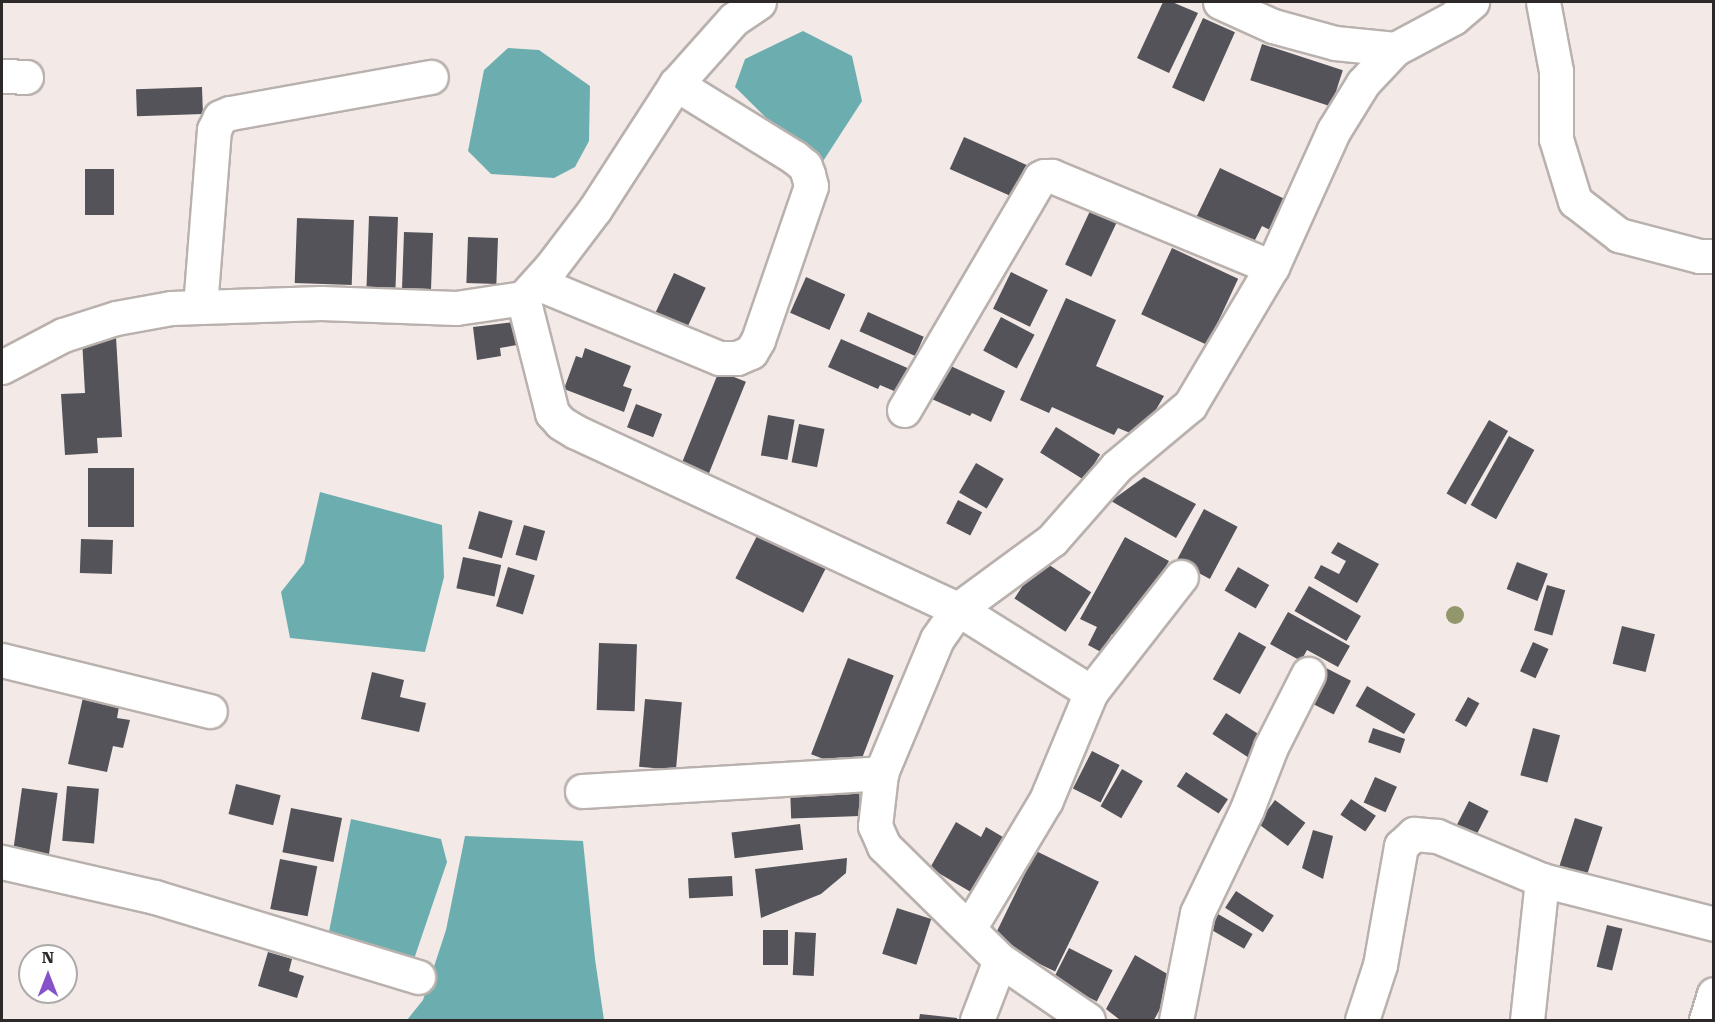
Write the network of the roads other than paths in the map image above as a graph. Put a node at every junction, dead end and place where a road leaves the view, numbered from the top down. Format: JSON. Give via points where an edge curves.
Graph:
{"nodes":[{"id":1,"x":759,"y":2,"type":"edge"},
{"id":2,"x":1220,"y":2,"type":"edge"},
{"id":3,"x":1472,"y":2,"type":"edge"},
{"id":4,"x":1543,"y":2,"type":"edge"},
{"id":5,"x":1395,"y":49,"type":"junction"},
{"id":6,"x":431,"y":77,"type":"dead end"},
{"id":7,"x":676,"y":84,"type":"junction"},
{"id":8,"x":1713,"y":256,"type":"edge"},
{"id":9,"x":1272,"y":267,"type":"junction"},
{"id":10,"x":530,"y":291,"type":"junction"},
{"id":11,"x":200,"y":307,"type":"junction"},
{"id":12,"x":2,"y":367,"type":"edge"},
{"id":13,"x":904,"y":410,"type":"dead end"},
{"id":14,"x":1181,"y":577,"type":"dead end"},
{"id":15,"x":958,"y":609,"type":"junction"},
{"id":16,"x":2,"y":660,"type":"edge"},
{"id":17,"x":1308,"y":674,"type":"dead end"},
{"id":18,"x":1091,"y":692,"type":"junction"},
{"id":19,"x":210,"y":711,"type":"dead end"},
{"id":20,"x":880,"y":773,"type":"junction"},
{"id":21,"x":582,"y":791,"type":"dead end"},
{"id":22,"x":2,"y":862,"type":"edge"},
{"id":23,"x":1542,"y":880,"type":"junction"},
{"id":24,"x":1713,"y":924,"type":"edge"},
{"id":25,"x":970,"y":927,"type":"junction"},
{"id":26,"x":1000,"y":960,"type":"junction"},
{"id":27,"x":418,"y":977,"type":"dead end"},
{"id":28,"x":1713,"y":993,"type":"edge"},
{"id":29,"x":977,"y":1020,"type":"edge"},
{"id":30,"x":1088,"y":1020,"type":"edge"},
{"id":31,"x":1176,"y":1020,"type":"edge"},
{"id":32,"x":1362,"y":1020,"type":"edge"},
{"id":33,"x":1527,"y":1020,"type":"edge"},
{"id":34,"x":1706,"y":1020,"type":"edge"}],
"edges":[{"from":1,"to":7,"type":"street","via":[[734,19]]},
{"from":2,"to":5,"type":"street","via":[[1273,26],[1324,40]]},
{"from":3,"to":5,"type":"street","via":[[1453,18]]},
{"from":4,"to":8,"type":"street","via":[[1556,71],[1556,139],[1575,201],[1619,235],[1699,256]]},
{"from":5,"to":9,"type":"street","via":[[1363,83],[1334,130]]},
{"from":6,"to":11,"type":"street","via":[[230,112],[220,117],[214,130]]},
{"from":7,"to":10,"type":"street","via":[[594,209]]},
{"from":7,"to":10,"type":"street","via":[[794,157],[808,174],[811,186],[751,352],[737,358],[719,358]]},
{"from":9,"to":13,"type":"street","via":[[1044,176]]},
{"from":9,"to":15,"type":"street","via":[[1190,405],[1117,466],[1052,540]]},
{"from":10,"to":11,"type":"street","via":[[456,308],[321,303]]},
{"from":10,"to":15,"type":"street","via":[[552,413],[561,423]]},
{"from":11,"to":12,"type":"street","via":[[116,318],[63,335]]},
{"from":14,"to":18,"type":"street"},
{"from":15,"to":18,"type":"street"},
{"from":15,"to":20,"type":"street","via":[[937,639]]},
{"from":16,"to":19,"type":"street"},
{"from":17,"to":31,"type":"street","via":[[1197,913]]},
{"from":18,"to":25,"type":"street","via":[[1047,800]]},
{"from":20,"to":21,"type":"street"},
{"from":20,"to":25,"type":"street","via":[[875,826],[884,846]]},
{"from":22,"to":27,"type":"street","via":[[155,897]]},
{"from":23,"to":24,"type":"street"},
{"from":23,"to":32,"type":"street","via":[[1437,836],[1414,834],[1401,846],[1380,965]]},
{"from":23,"to":33,"type":"street"},
{"from":25,"to":26,"type":"street"},
{"from":26,"to":29,"type":"street"},
{"from":26,"to":30,"type":"street"},
{"from":28,"to":34,"type":"street"}]}
